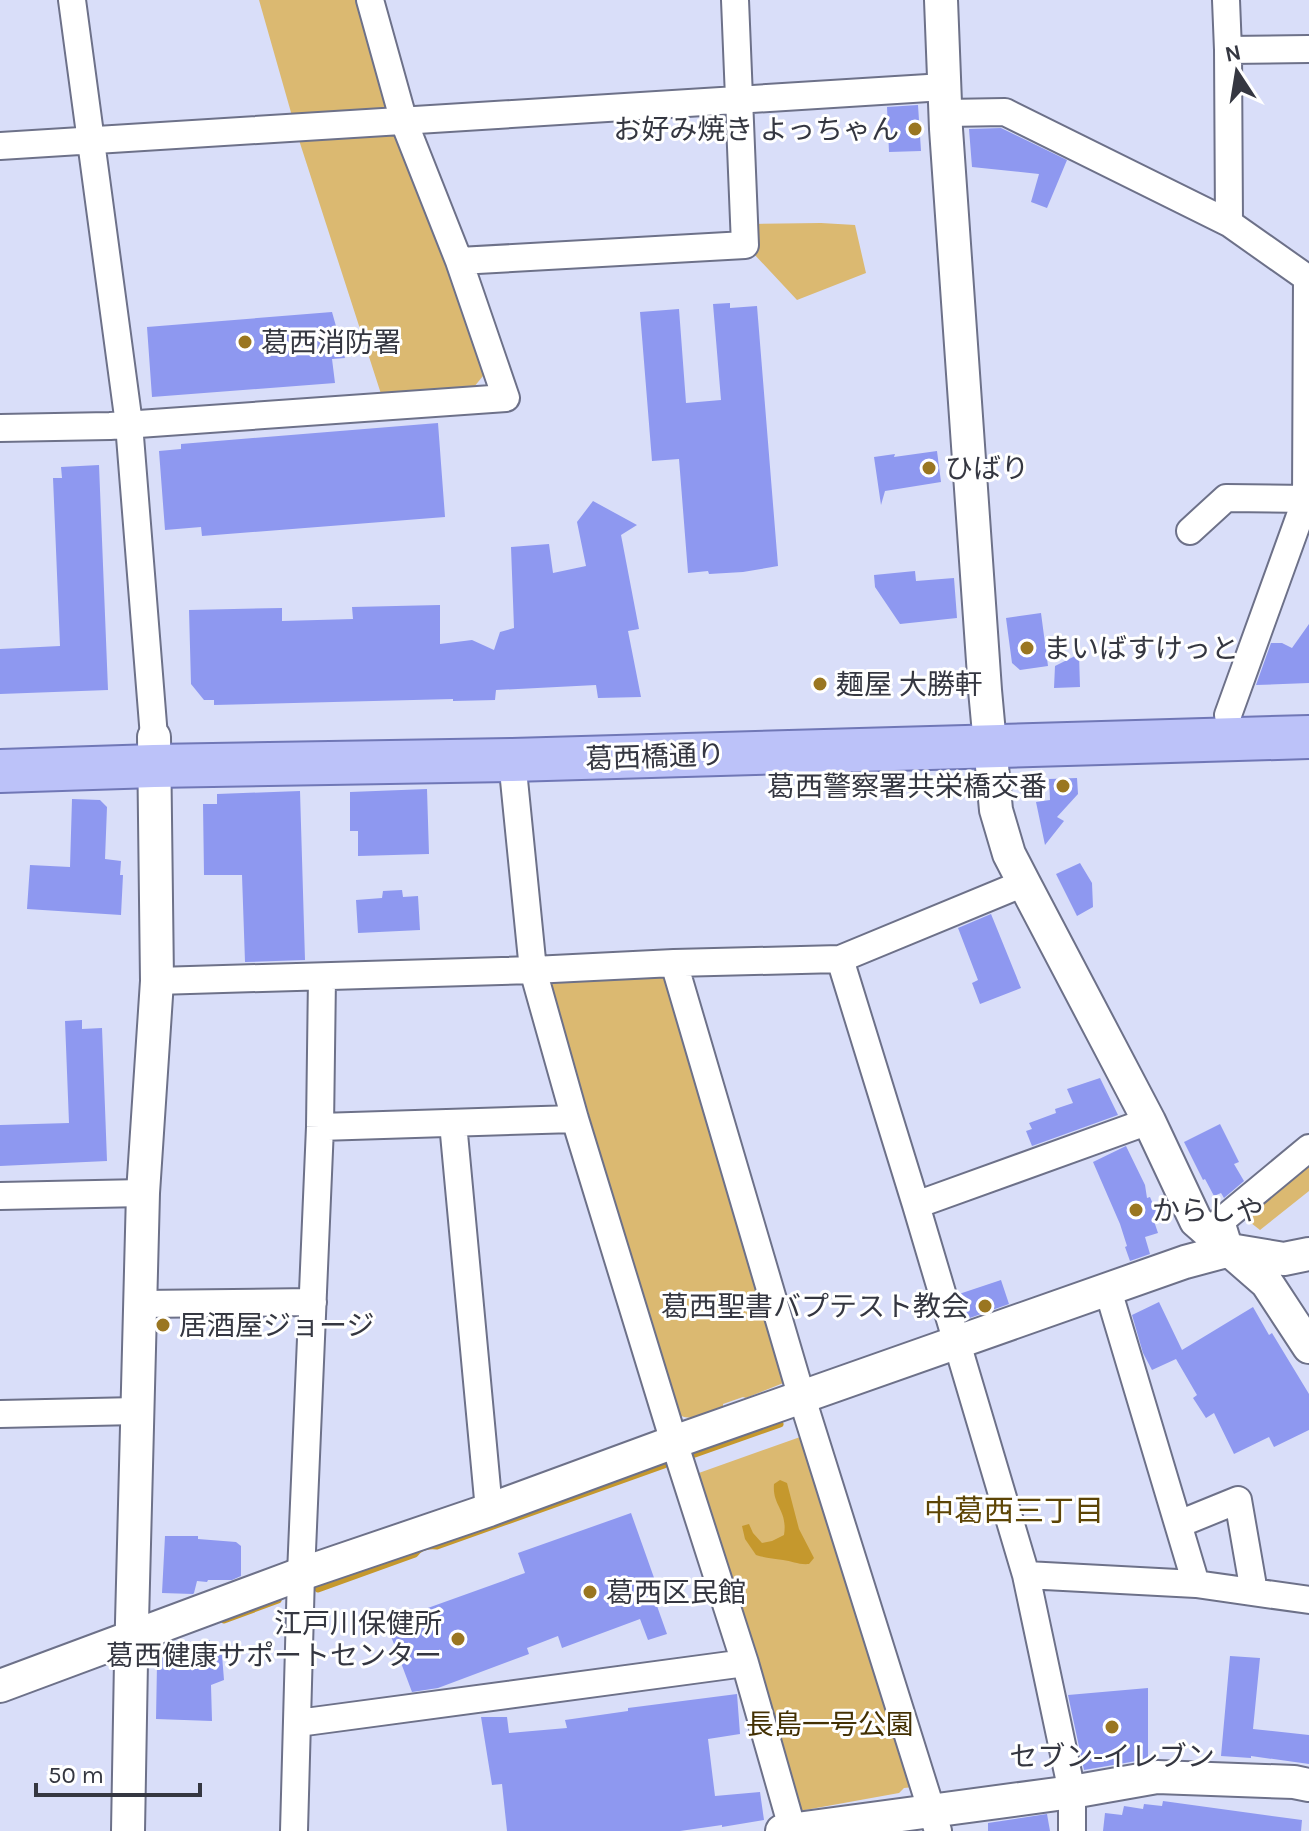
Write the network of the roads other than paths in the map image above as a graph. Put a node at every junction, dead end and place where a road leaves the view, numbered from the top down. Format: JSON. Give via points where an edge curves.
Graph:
{"nodes":[{"id":1,"x":72,"y":0,"type":"edge"},
{"id":2,"x":370,"y":0,"type":"edge"},
{"id":3,"x":735,"y":0,"type":"edge"},
{"id":4,"x":941,"y":0,"type":"edge"},
{"id":5,"x":1226,"y":0,"type":"edge"},
{"id":6,"x":1309,"y":49,"type":"edge"},
{"id":7,"x":1228,"y":50,"type":"junction"},
{"id":8,"x":739,"y":99,"type":"junction"},
{"id":9,"x":945,"y":100,"type":"junction"},
{"id":10,"x":404,"y":122,"type":"junction"},
{"id":11,"x":92,"y":141,"type":"junction"},
{"id":12,"x":0,"y":146,"type":"edge"},
{"id":13,"x":1229,"y":223,"type":"junction"},
{"id":14,"x":459,"y":261,"type":"junction"},
{"id":15,"x":1308,"y":278,"type":"edge"},
{"id":16,"x":129,"y":424,"type":"junction"},
{"id":17,"x":0,"y":428,"type":"edge"},
{"id":18,"x":1308,"y":499,"type":"edge"},
{"id":19,"x":1190,"y":531,"type":"dead end"},
{"id":20,"x":1309,"y":713,"type":"edge"},
{"id":21,"x":1228,"y":715,"type":"junction"},
{"id":22,"x":989,"y":734,"type":"junction"},
{"id":23,"x":1309,"y":737,"type":"edge"},
{"id":24,"x":0,"y":741,"type":"edge"},
{"id":25,"x":154,"y":751,"type":"junction"},
{"id":26,"x":512,"y":760,"type":"junction"},
{"id":27,"x":0,"y":771,"type":"edge"},
{"id":28,"x":1024,"y":883,"type":"junction"},
{"id":29,"x":840,"y":959,"type":"junction"},
{"id":30,"x":674,"y":963,"type":"junction"},
{"id":31,"x":533,"y":970,"type":"junction"},
{"id":32,"x":322,"y":977,"type":"junction"},
{"id":33,"x":157,"y":981,"type":"junction"},
{"id":34,"x":575,"y":1119,"type":"junction"},
{"id":35,"x":1149,"y":1121,"type":"junction"},
{"id":36,"x":453,"y":1123,"type":"junction"},
{"id":37,"x":320,"y":1127,"type":"junction"},
{"id":38,"x":1309,"y":1148,"type":"edge"},
{"id":39,"x":143,"y":1193,"type":"junction"},
{"id":40,"x":0,"y":1196,"type":"edge"},
{"id":41,"x":916,"y":1205,"type":"junction"},
{"id":42,"x":1230,"y":1250,"type":"junction"},
{"id":43,"x":1309,"y":1254,"type":"edge"},
{"id":44,"x":1108,"y":1290,"type":"junction"},
{"id":45,"x":313,"y":1302,"type":"junction"},
{"id":46,"x":140,"y":1304,"type":"junction"},
{"id":47,"x":956,"y":1343,"type":"junction"},
{"id":48,"x":1309,"y":1347,"type":"edge"},
{"id":49,"x":802,"y":1398,"type":"junction"},
{"id":50,"x":137,"y":1411,"type":"junction"},
{"id":51,"x":0,"y":1414,"type":"edge"},
{"id":52,"x":674,"y":1442,"type":"junction"},
{"id":53,"x":489,"y":1510,"type":"junction"},
{"id":54,"x":1179,"y":1524,"type":"junction"},
{"id":55,"x":301,"y":1574,"type":"junction"},
{"id":56,"x":1026,"y":1575,"type":"junction"},
{"id":57,"x":1196,"y":1584,"type":"junction"},
{"id":58,"x":1254,"y":1592,"type":"junction"},
{"id":59,"x":1309,"y":1600,"type":"edge"},
{"id":60,"x":132,"y":1637,"type":"junction"},
{"id":61,"x":745,"y":1663,"type":"junction"},
{"id":62,"x":0,"y":1686,"type":"edge"},
{"id":63,"x":298,"y":1723,"type":"junction"},
{"id":64,"x":1309,"y":1785,"type":"edge"},
{"id":65,"x":1072,"y":1792,"type":"junction"},
{"id":66,"x":935,"y":1821,"type":"edge"},
{"id":67,"x":789,"y":1830,"type":"edge"},
{"id":68,"x":128,"y":1831,"type":"edge"},
{"id":69,"x":294,"y":1831,"type":"edge"},
{"id":70,"x":1072,"y":1831,"type":"edge"}],
"edges":[{"from":1,"to":11,"type":"street"},
{"from":2,"to":10,"type":"street"},
{"from":3,"to":8,"type":"street"},
{"from":4,"to":9,"type":"street"},
{"from":5,"to":7,"type":"street"},
{"from":6,"to":7,"type":"street"},
{"from":7,"to":13,"type":"street"},
{"from":8,"to":9,"type":"street"},
{"from":8,"to":10,"type":"street"},
{"from":8,"to":14,"type":"street","via":[[745,245]]},
{"from":9,"to":13,"type":"street","via":[[1005,112]]},
{"from":9,"to":22,"type":"street"},
{"from":10,"to":11,"type":"street"},
{"from":10,"to":14,"type":"street"},
{"from":11,"to":12,"type":"street"},
{"from":11,"to":16,"type":"street"},
{"from":13,"to":15,"type":"street"},
{"from":14,"to":16,"type":"street","via":[[506,398]]},
{"from":15,"to":18,"type":"street"},
{"from":16,"to":17,"type":"street"},
{"from":16,"to":25,"type":"street"},
{"from":18,"to":19,"type":"street","via":[[1226,498]]},
{"from":18,"to":21,"type":"street"},
{"from":20,"to":21,"type":"main road","name":"葛西橋通り"},
{"from":21,"to":22,"type":"main road","name":"葛西橋通り"},
{"from":22,"to":23,"type":"main road","name":"葛西橋通り"},
{"from":22,"to":25,"type":"main road","name":"葛西橋通り"},
{"from":22,"to":26,"type":"main road","name":"葛西橋通り"},
{"from":22,"to":28,"type":"street","via":[[996,810]]},
{"from":24,"to":25,"type":"main road","name":"葛西橋通り"},
{"from":25,"to":26,"type":"main road","name":"葛西橋通り"},
{"from":25,"to":27,"type":"main road","name":"葛西橋通り"},
{"from":25,"to":33,"type":"street"},
{"from":26,"to":31,"type":"street"},
{"from":28,"to":29,"type":"street"},
{"from":28,"to":35,"type":"street"},
{"from":29,"to":30,"type":"street"},
{"from":29,"to":41,"type":"street"},
{"from":30,"to":31,"type":"street"},
{"from":30,"to":49,"type":"street"},
{"from":31,"to":32,"type":"street"},
{"from":31,"to":34,"type":"street"},
{"from":32,"to":33,"type":"street"},
{"from":32,"to":37,"type":"street"},
{"from":33,"to":39,"type":"street"},
{"from":34,"to":36,"type":"street"},
{"from":34,"to":52,"type":"street"},
{"from":35,"to":41,"type":"street"},
{"from":35,"to":42,"type":"street","via":[[1196,1221]]},
{"from":36,"to":37,"type":"street"},
{"from":36,"to":53,"type":"street"},
{"from":37,"to":45,"type":"street"},
{"from":38,"to":42,"type":"street","via":[[1221,1221]]},
{"from":39,"to":40,"type":"street"},
{"from":39,"to":46,"type":"street"},
{"from":41,"to":47,"type":"street"},
{"from":42,"to":43,"type":"street","via":[[1284,1259]]},
{"from":42,"to":44,"type":"street"},
{"from":42,"to":48,"type":"street","via":[[1267,1283]]},
{"from":44,"to":47,"type":"street"},
{"from":44,"to":54,"type":"street"},
{"from":45,"to":46,"type":"street"},
{"from":45,"to":55,"type":"street"},
{"from":46,"to":50,"type":"street"},
{"from":47,"to":49,"type":"street"},
{"from":47,"to":56,"type":"street"},
{"from":49,"to":52,"type":"street"},
{"from":49,"to":66,"type":"street"},
{"from":50,"to":51,"type":"street"},
{"from":50,"to":60,"type":"street"},
{"from":52,"to":53,"type":"street"},
{"from":52,"to":61,"type":"street"},
{"from":53,"to":55,"type":"street"},
{"from":54,"to":57,"type":"street"},
{"from":54,"to":58,"type":"street","via":[[1238,1500]]},
{"from":55,"to":60,"type":"street"},
{"from":55,"to":63,"type":"street"},
{"from":56,"to":57,"type":"street"},
{"from":56,"to":65,"type":"street"},
{"from":57,"to":58,"type":"street"},
{"from":58,"to":59,"type":"street"},
{"from":60,"to":62,"type":"street"},
{"from":60,"to":68,"type":"street"},
{"from":61,"to":63,"type":"street"},
{"from":61,"to":67,"type":"street"},
{"from":63,"to":69,"type":"street"},
{"from":64,"to":65,"type":"street","via":[[1157,1777]]},
{"from":65,"to":66,"type":"street"},
{"from":65,"to":70,"type":"street"},
{"from":66,"to":67,"type":"street"}]}
